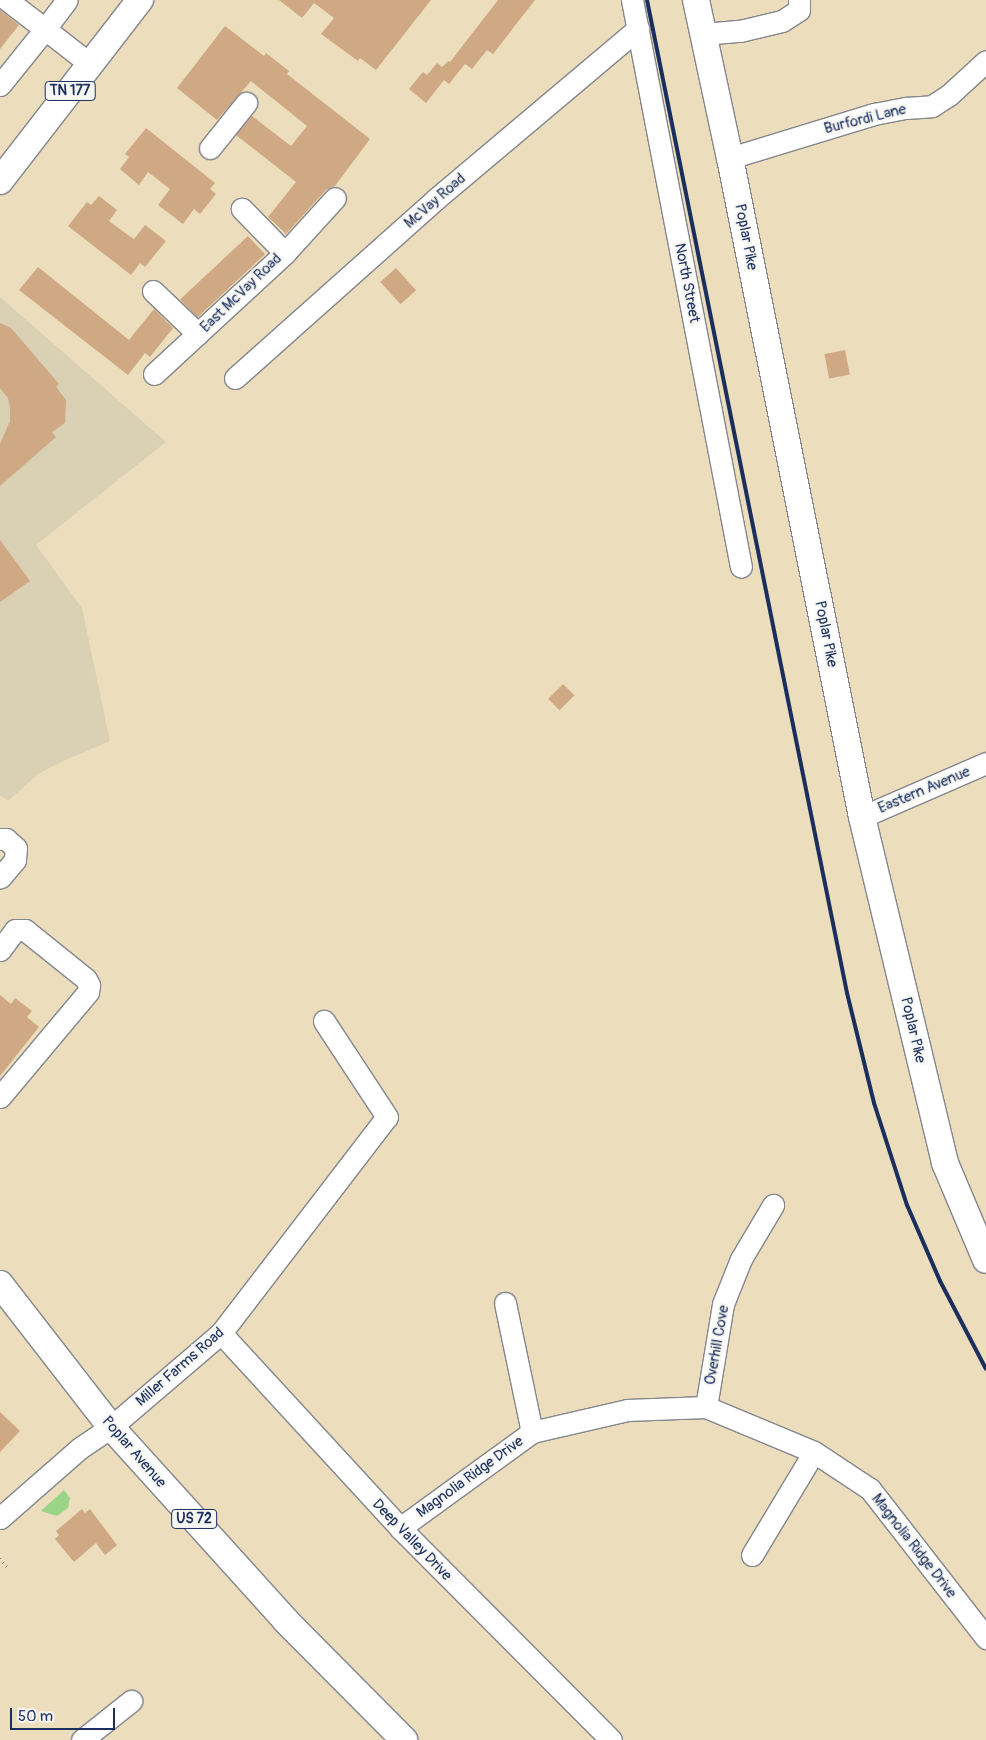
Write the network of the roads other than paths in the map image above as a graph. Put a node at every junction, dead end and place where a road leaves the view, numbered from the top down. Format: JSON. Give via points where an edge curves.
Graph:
{"nodes":[{"id":1,"x":7,"y":0,"type":"edge"},
{"id":2,"x":67,"y":0,"type":"edge"},
{"id":3,"x":74,"y":0,"type":"edge"},
{"id":4,"x":140,"y":0,"type":"edge"},
{"id":5,"x":632,"y":0,"type":"edge"},
{"id":6,"x":696,"y":0,"type":"edge"},
{"id":7,"x":800,"y":0,"type":"edge"},
{"id":8,"x":638,"y":28,"type":"junction"},
{"id":9,"x":45,"y":29,"type":"junction"},
{"id":10,"x":703,"y":34,"type":"junction"},
{"id":11,"x":986,"y":61,"type":"edge"},
{"id":12,"x":90,"y":64,"type":"junction"},
{"id":13,"x":0,"y":85,"type":"edge"},
{"id":14,"x":246,"y":103,"type":"dead end"},
{"id":15,"x":210,"y":148,"type":"dead end"},
{"id":16,"x":730,"y":158,"type":"junction"},
{"id":17,"x":0,"y":181,"type":"edge"},
{"id":18,"x":335,"y":198,"type":"dead end"},
{"id":19,"x":242,"y":209,"type":"dead end"},
{"id":20,"x":285,"y":254,"type":"junction"},
{"id":21,"x":153,"y":291,"type":"dead end"},
{"id":22,"x":198,"y":334,"type":"junction"},
{"id":23,"x":154,"y":374,"type":"dead end"},
{"id":24,"x":236,"y":378,"type":"dead end"},
{"id":25,"x":741,"y":567,"type":"dead end"},
{"id":26,"x":986,"y":763,"type":"edge"},
{"id":27,"x":862,"y":817,"type":"junction"},
{"id":28,"x":0,"y":838,"type":"edge"},
{"id":29,"x":0,"y":878,"type":"edge"},
{"id":30,"x":0,"y":950,"type":"edge"},
{"id":31,"x":324,"y":1021,"type":"dead end"},
{"id":32,"x":0,"y":1097,"type":"edge"},
{"id":33,"x":773,"y":1205,"type":"dead end"},
{"id":34,"x":986,"y":1260,"type":"edge"},
{"id":35,"x":0,"y":1284,"type":"edge"},
{"id":36,"x":505,"y":1304,"type":"dead end"},
{"id":37,"x":221,"y":1333,"type":"junction"},
{"id":38,"x":706,"y":1407,"type":"junction"},
{"id":39,"x":111,"y":1427,"type":"junction"},
{"id":40,"x":532,"y":1432,"type":"junction"},
{"id":41,"x":814,"y":1452,"type":"junction"},
{"id":42,"x":2,"y":1514,"type":"edge"},
{"id":43,"x":400,"y":1528,"type":"junction"},
{"id":44,"x":752,"y":1555,"type":"dead end"},
{"id":45,"x":986,"y":1638,"type":"edge"},
{"id":46,"x":131,"y":1701,"type":"dead end"},
{"id":47,"x":82,"y":1740,"type":"edge"},
{"id":48,"x":404,"y":1740,"type":"edge"},
{"id":49,"x":611,"y":1740,"type":"edge"}],
"edges":[{"from":1,"to":9,"type":"street"},
{"from":2,"to":3,"type":"street","via":[[71,4]]},
{"from":2,"to":9,"type":"street"},
{"from":4,"to":12,"type":"main road","number":"TN 177"},
{"from":5,"to":8,"type":"street","name":"North Street"},
{"from":6,"to":10,"type":"main road","name":"Poplar Pike"},
{"from":7,"to":10,"type":"street","via":[[799,10],[782,21],[740,31]]},
{"from":8,"to":24,"type":"street","name":"McVay Road","via":[[437,198]]},
{"from":8,"to":25,"type":"street","name":"North Street"},
{"from":9,"to":12,"type":"street"},
{"from":9,"to":13,"type":"street"},
{"from":10,"to":16,"type":"main road","name":"Poplar Pike"},
{"from":11,"to":16,"type":"street","name":"Burfordi Lane","via":[[932,106],[874,114]]},
{"from":12,"to":17,"type":"main road","number":"TN 177"},
{"from":14,"to":15,"type":"street"},
{"from":16,"to":27,"type":"main road","name":"Poplar Pike"},
{"from":18,"to":20,"type":"street"},
{"from":19,"to":20,"type":"street","name":"East McVay Road"},
{"from":20,"to":22,"type":"street","name":"East McVay Road"},
{"from":21,"to":22,"type":"street"},
{"from":22,"to":23,"type":"street","name":"East McVay Road"},
{"from":26,"to":27,"type":"street","name":"Eastern Avenue"},
{"from":27,"to":34,"type":"main road","name":"Poplar Pike","via":[[945,1163]]},
{"from":28,"to":29,"type":"street","via":[[16,848],[15,860]]},
{"from":30,"to":32,"type":"street","via":[[14,930],[25,930],[86,979],[89,985],[88,992]]},
{"from":31,"to":37,"type":"street","name":"Miller Farms Road","via":[[387,1117]]},
{"from":33,"to":38,"type":"street","name":"Overhill Cove","via":[[740,1259],[723,1304]]},
{"from":35,"to":39,"type":"main road","name":"Poplar Avenue","number":"US 72"},
{"from":36,"to":40,"type":"street"},
{"from":37,"to":39,"type":"street","name":"Miller Farms Road"},
{"from":37,"to":43,"type":"street","name":"Deep Valley Drive"},
{"from":38,"to":40,"type":"street","name":"Magnolia Ridge Drive","via":[[627,1410]]},
{"from":38,"to":41,"type":"street","name":"Magnolia Ridge Drive"},
{"from":39,"to":42,"type":"street","name":"Miller Farms Road","via":[[80,1448]]},
{"from":39,"to":48,"type":"main road","name":"Poplar Avenue","number":"US 72","via":[[286,1621]]},
{"from":40,"to":43,"type":"street","name":"Magnolia Ridge Drive"},
{"from":41,"to":44,"type":"street"},
{"from":41,"to":45,"type":"street","name":"Magnolia Ridge Drive","via":[[870,1489]]},
{"from":43,"to":49,"type":"street","name":"Deep Valley Drive"},
{"from":46,"to":47,"type":"street"}]}
